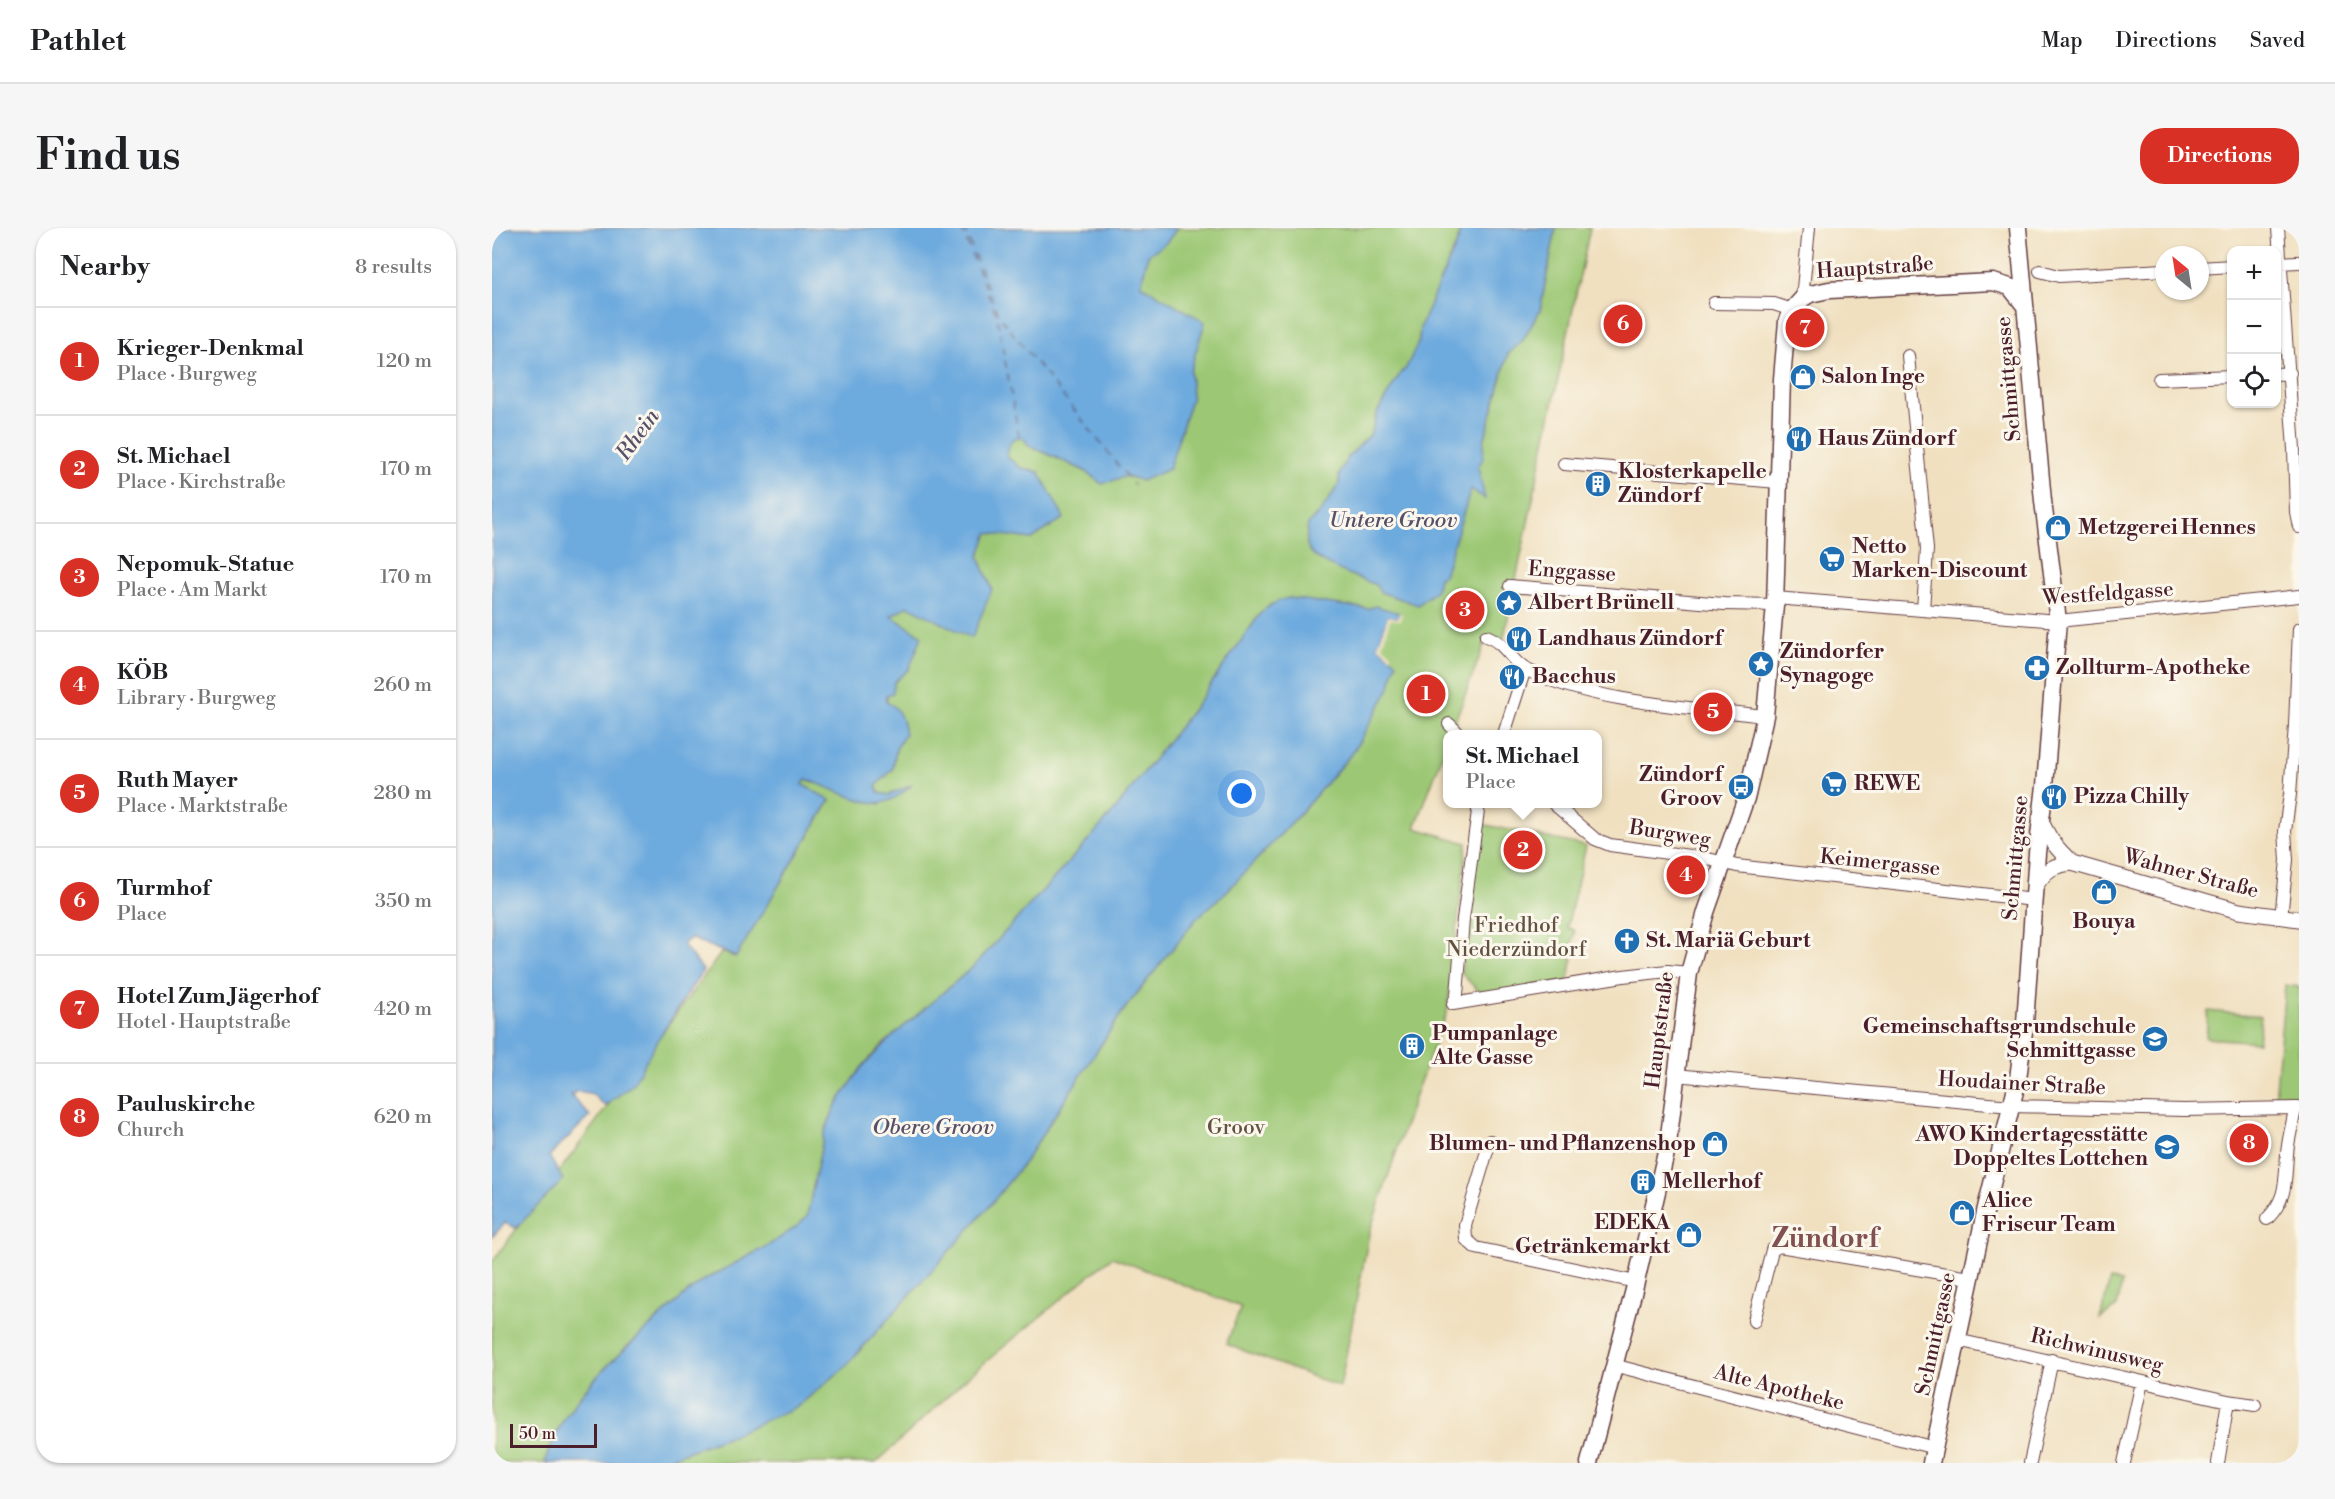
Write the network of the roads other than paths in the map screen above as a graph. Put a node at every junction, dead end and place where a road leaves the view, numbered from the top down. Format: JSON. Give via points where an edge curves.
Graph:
{"nodes":[{"id":1,"x":1809,"y":228,"type":"edge"},
{"id":2,"x":2018,"y":228,"type":"edge"},
{"id":3,"x":2278,"y":228,"type":"edge"},
{"id":4,"x":2279,"y":246,"type":"edge"},
{"id":5,"x":2019,"y":249,"type":"junction"},
{"id":6,"x":2299,"y":262,"type":"edge"},
{"id":7,"x":2281,"y":263,"type":"edge"},
{"id":8,"x":2227,"y":266,"type":"edge"},
{"id":9,"x":2209,"y":267,"type":"edge"},
{"id":10,"x":2040,"y":271,"type":"dead end"},
{"id":11,"x":2155,"y":271,"type":"edge"},
{"id":12,"x":1993,"y":282,"type":"junction"},
{"id":13,"x":2281,"y":283,"type":"edge"},
{"id":14,"x":1714,"y":303,"type":"dead end"},
{"id":15,"x":1797,"y":304,"type":"junction"},
{"id":16,"x":2025,"y":306,"type":"junction"},
{"id":17,"x":1908,"y":356,"type":"dead end"},
{"id":18,"x":2290,"y":373,"type":"junction"},
{"id":19,"x":2281,"y":374,"type":"edge"},
{"id":20,"x":2227,"y":376,"type":"edge"},
{"id":21,"x":2159,"y":380,"type":"dead end"},
{"id":22,"x":2297,"y":448,"type":"edge"},
{"id":23,"x":1564,"y":464,"type":"dead end"},
{"id":24,"x":1778,"y":482,"type":"junction"},
{"id":25,"x":2299,"y":527,"type":"edge"},
{"id":26,"x":1510,"y":586,"type":"dead end"},
{"id":27,"x":2299,"y":596,"type":"edge"},
{"id":28,"x":1775,"y":601,"type":"junction"},
{"id":29,"x":1923,"y":610,"type":"junction"},
{"id":30,"x":2058,"y":621,"type":"junction"},
{"id":31,"x":2299,"y":628,"type":"edge"},
{"id":32,"x":1486,"y":636,"type":"dead end"},
{"id":33,"x":1525,"y":669,"type":"junction"},
{"id":34,"x":1765,"y":716,"type":"junction"},
{"id":35,"x":1449,"y":724,"type":"dead end"},
{"id":36,"x":1454,"y":730,"type":"edge"},
{"id":37,"x":1505,"y":730,"type":"edge"},
{"id":38,"x":1478,"y":808,"type":"edge"},
{"id":39,"x":1559,"y":808,"type":"edge"},
{"id":40,"x":2040,"y":818,"type":"junction"},
{"id":41,"x":1723,"y":863,"type":"junction"},
{"id":42,"x":2072,"y":863,"type":"junction"},
{"id":43,"x":2035,"y":892,"type":"junction"},
{"id":44,"x":2281,"y":918,"type":"junction"},
{"id":45,"x":2299,"y":919,"type":"edge"},
{"id":46,"x":1689,"y":974,"type":"junction"},
{"id":47,"x":1675,"y":1075,"type":"junction"},
{"id":48,"x":2010,"y":1106,"type":"junction"},
{"id":49,"x":2297,"y":1108,"type":"edge"},
{"id":50,"x":1490,"y":1141,"type":"dead end"},
{"id":51,"x":2267,"y":1219,"type":"dead end"},
{"id":52,"x":1970,"y":1278,"type":"junction"},
{"id":53,"x":1636,"y":1282,"type":"junction"},
{"id":54,"x":1754,"y":1321,"type":"dead end"},
{"id":55,"x":1957,"y":1340,"type":"junction"},
{"id":56,"x":2052,"y":1360,"type":"junction"},
{"id":57,"x":1613,"y":1365,"type":"junction"},
{"id":58,"x":2142,"y":1382,"type":"junction"},
{"id":59,"x":2228,"y":1401,"type":"junction"},
{"id":60,"x":2255,"y":1405,"type":"dead end"},
{"id":61,"x":1933,"y":1456,"type":"edge"},
{"id":62,"x":1588,"y":1463,"type":"edge"},
{"id":63,"x":2030,"y":1463,"type":"edge"},
{"id":64,"x":2124,"y":1463,"type":"edge"},
{"id":65,"x":2218,"y":1463,"type":"edge"}],
"edges":[{"from":1,"to":15,"type":"street"},
{"from":2,"to":5,"type":"main road"},
{"from":3,"to":4,"type":"street"},
{"from":5,"to":12,"type":"main road","via":[[2007,272]]},
{"from":5,"to":16,"type":"main road","name":"Schmittgasse"},
{"from":6,"to":7,"type":"street"},
{"from":8,"to":9,"type":"street"},
{"from":10,"to":11,"type":"street","via":[[2059,276]]},
{"from":12,"to":15,"type":"main road","name":"Hauptstraße","via":[[1829,290],[1810,294]]},
{"from":12,"to":16,"type":"main road","via":[[2010,287]]},
{"from":13,"to":18,"type":"street"},
{"from":14,"to":15,"type":"street"},
{"from":15,"to":24,"type":"main road","name":"Hauptstraße","via":[[1785,334]]},
{"from":16,"to":30,"type":"main road","name":"Schmittgasse"},
{"from":17,"to":29,"type":"street","via":[[1927,549]]},
{"from":18,"to":19,"type":"street"},
{"from":18,"to":22,"type":"street"},
{"from":20,"to":21,"type":"street"},
{"from":22,"to":25,"type":"street"},
{"from":23,"to":24,"type":"street"},
{"from":24,"to":28,"type":"main road","name":"Hauptstraße"},
{"from":26,"to":28,"type":"street","name":"Enggasse","via":[[1724,604]]},
{"from":27,"to":30,"type":"street","name":"Westfeldgasse"},
{"from":28,"to":29,"type":"street","name":"Westfeldgasse"},
{"from":28,"to":34,"type":"main road","name":"Hauptstraße"},
{"from":29,"to":30,"type":"street","name":"Westfeldgasse"},
{"from":30,"to":40,"type":"main road","name":"Schmittgasse"},
{"from":31,"to":44,"type":"street"},
{"from":32,"to":33,"type":"street","via":[[1498,640]]},
{"from":33,"to":34,"type":"street","via":[[1616,698]]},
{"from":33,"to":37,"type":"street"},
{"from":34,"to":41,"type":"main road","name":"Hauptstraße","via":[[1747,795]]},
{"from":35,"to":36,"type":"street"},
{"from":38,"to":46,"type":"street","via":[[1453,1004],[1623,976],[1668,971]]},
{"from":39,"to":41,"type":"street","name":"Burgweg","via":[[1595,839],[1610,845]]},
{"from":40,"to":42,"type":"street","via":[[2056,848]]},
{"from":40,"to":43,"type":"main road","name":"Schmittgasse"},
{"from":41,"to":43,"type":"street","name":"Keimergasse"},
{"from":41,"to":46,"type":"main road","name":"Hauptstraße"},
{"from":42,"to":43,"type":"street","via":[[2054,865],[2043,874]]},
{"from":42,"to":44,"type":"street","name":"Wahner Straße","via":[[2239,911]]},
{"from":43,"to":48,"type":"main road","name":"Schmittgasse","via":[[2025,1023],[2018,1079]]},
{"from":44,"to":45,"type":"street","name":"Wahner Straße"},
{"from":46,"to":47,"type":"main road","name":"Hauptstraße"},
{"from":47,"to":48,"type":"street","name":"Houdainer Straße"},
{"from":47,"to":53,"type":"main road","name":"Hauptstraße","via":[[1668,1144]]},
{"from":48,"to":49,"type":"street","name":"Houdainer Straße","via":[[2143,1110]]},
{"from":48,"to":52,"type":"main road","name":"Schmittgasse"},
{"from":49,"to":51,"type":"street","name":"Houdainer Straße","via":[[2279,1207]]},
{"from":50,"to":53,"type":"street","via":[[1465,1225],[1466,1239],[1476,1248]]},
{"from":52,"to":54,"type":"street","via":[[1779,1246],[1772,1250]]},
{"from":52,"to":55,"type":"main road","name":"Schmittgasse"},
{"from":53,"to":57,"type":"main road","name":"Hauptstraße"},
{"from":55,"to":56,"type":"street","name":"Richwinusweg"},
{"from":55,"to":61,"type":"main road","name":"Schmittgasse"},
{"from":56,"to":58,"type":"street","name":"Richwinusweg"},
{"from":56,"to":63,"type":"street"},
{"from":57,"to":61,"type":"street","name":"Alte Apotheke"},
{"from":57,"to":62,"type":"main road","name":"Hauptstraße"},
{"from":58,"to":59,"type":"street","name":"Richwinusweg"},
{"from":58,"to":64,"type":"street"},
{"from":59,"to":60,"type":"street","name":"Richwinusweg"},
{"from":59,"to":65,"type":"street"}]}
